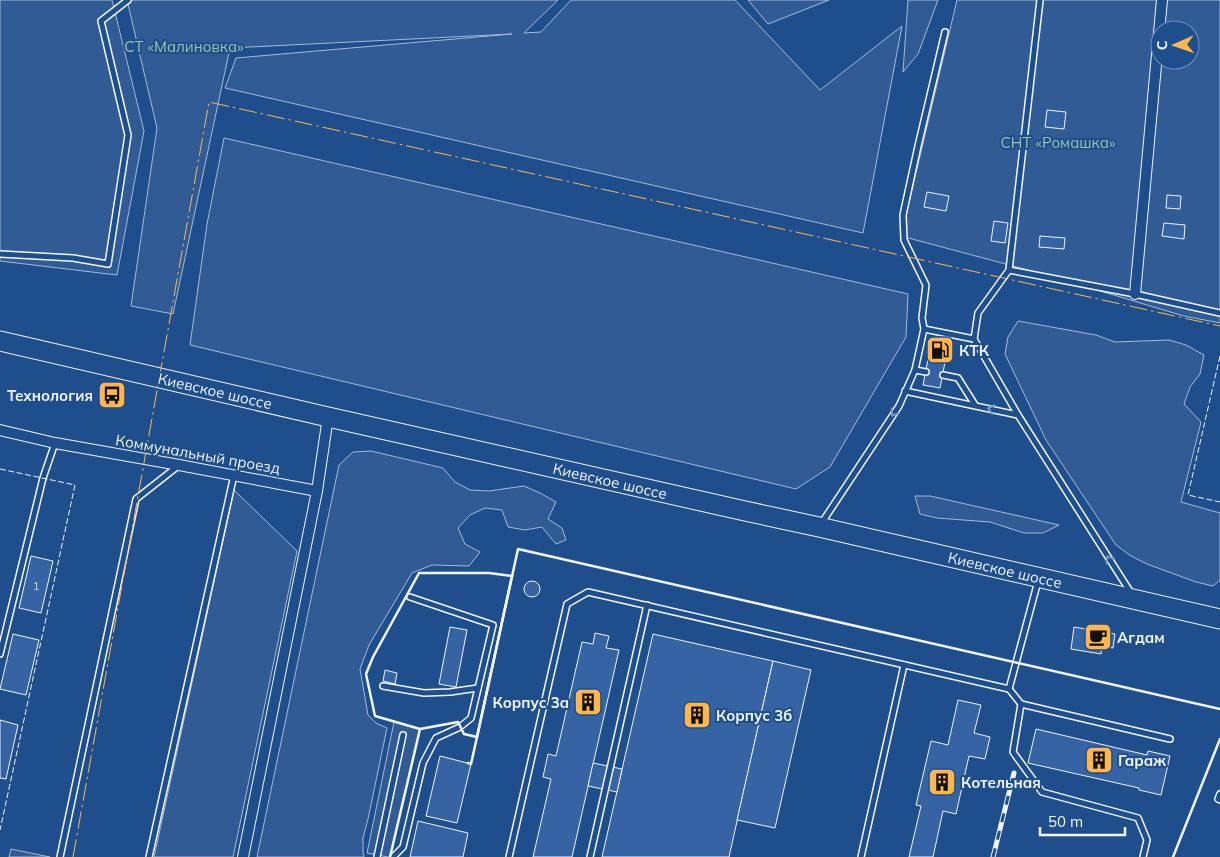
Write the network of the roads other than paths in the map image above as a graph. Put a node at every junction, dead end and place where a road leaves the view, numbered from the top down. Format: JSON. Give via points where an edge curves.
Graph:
{"nodes":[{"id":1,"x":128,"y":0,"type":"edge"},
{"id":2,"x":1040,"y":0,"type":"edge"},
{"id":3,"x":1162,"y":0,"type":"edge"},
{"id":4,"x":945,"y":32,"type":"dead end"},
{"id":5,"x":0,"y":254,"type":"edge"},
{"id":6,"x":1009,"y":270,"type":"junction"},
{"id":7,"x":1135,"y":294,"type":"junction"},
{"id":8,"x":1220,"y":313,"type":"edge"},
{"id":9,"x":924,"y":329,"type":"junction"},
{"id":10,"x":974,"y":339,"type":"junction"},
{"id":11,"x":0,"y":341,"type":"edge"},
{"id":12,"x":915,"y":370,"type":"junction"},
{"id":13,"x":926,"y":372,"type":"dead end"},
{"id":14,"x":943,"y":375,"type":"dead end"},
{"id":15,"x":906,"y":391,"type":"junction"},
{"id":16,"x":976,"y":405,"type":"junction"},
{"id":17,"x":1018,"y":415,"type":"junction"},
{"id":18,"x":328,"y":417,"type":"junction"},
{"id":19,"x":0,"y":430,"type":"edge"},
{"id":20,"x":54,"y":443,"type":"junction"},
{"id":21,"x":180,"y":465,"type":"junction"},
{"id":22,"x":234,"y":475,"type":"junction"},
{"id":23,"x":317,"y":492,"type":"junction"},
{"id":24,"x":819,"y":527,"type":"junction"},
{"id":25,"x":1039,"y":578,"type":"junction"},
{"id":26,"x":410,"y":598,"type":"dead end"},
{"id":27,"x":1135,"y":600,"type":"junction"},
{"id":28,"x":646,"y":605,"type":"junction"},
{"id":29,"x":1220,"y":619,"type":"edge"},
{"id":30,"x":0,"y":654,"type":"edge"},
{"id":31,"x":904,"y":665,"type":"junction"},
{"id":32,"x":382,"y":686,"type":"dead end"},
{"id":33,"x":478,"y":688,"type":"junction"},
{"id":34,"x":1009,"y":689,"type":"junction"},
{"id":35,"x":1021,"y":704,"type":"junction"},
{"id":36,"x":403,"y":735,"type":"dead end"},
{"id":37,"x":1170,"y":739,"type":"dead end"},
{"id":38,"x":1220,"y":794,"type":"edge"},
{"id":39,"x":1220,"y":800,"type":"edge"},
{"id":40,"x":60,"y":857,"type":"edge"},
{"id":41,"x":150,"y":857,"type":"edge"},
{"id":42,"x":244,"y":857,"type":"edge"},
{"id":43,"x":377,"y":857,"type":"edge"},
{"id":44,"x":393,"y":857,"type":"edge"},
{"id":45,"x":509,"y":857,"type":"edge"},
{"id":46,"x":590,"y":857,"type":"edge"},
{"id":47,"x":861,"y":857,"type":"edge"},
{"id":48,"x":1144,"y":857,"type":"edge"}],
"edges":[{"from":1,"to":5,"type":"lane","via":[[101,20],[128,134],[108,264],[73,258]]},
{"from":2,"to":6,"type":"lane"},
{"from":3,"to":7,"type":"street"},
{"from":4,"to":9,"type":"lane","via":[[904,215],[904,240],[926,285]]},
{"from":6,"to":7,"type":"lane"},
{"from":6,"to":10,"type":"lane","via":[[978,313]]},
{"from":7,"to":8,"type":"lane"},
{"from":9,"to":10,"type":"lane"},
{"from":9,"to":12,"type":"lane"},
{"from":10,"to":17,"type":"lane"},
{"from":11,"to":18,"type":"highway","name":"Киевское шоссе"},
{"from":12,"to":13,"type":"lane"},
{"from":12,"to":15,"type":"lane"},
{"from":14,"to":16,"type":"lane","via":[[958,378]]},
{"from":15,"to":16,"type":"lane"},
{"from":15,"to":24,"type":"lane","one_way":true},
{"from":17,"to":16,"type":"lane","one_way":true},
{"from":27,"to":17,"type":"lane","one_way":true},
{"from":18,"to":23,"type":"street"},
{"from":18,"to":24,"type":"highway","name":"Киевское шоссе"},
{"from":19,"to":20,"type":"street","name":"Коммунальный проезд"},
{"from":20,"to":21,"type":"street","name":"Коммунальный проезд"},
{"from":20,"to":30,"type":"lane"},
{"from":21,"to":22,"type":"street","name":"Коммунальный проезд"},
{"from":21,"to":40,"type":"lane","via":[[136,499]]},
{"from":22,"to":23,"type":"street","name":"Коммунальный проезд"},
{"from":22,"to":41,"type":"lane"},
{"from":23,"to":42,"type":"street"},
{"from":24,"to":25,"type":"highway","name":"Киевское шоссе"},
{"from":25,"to":27,"type":"highway","name":"Киевское шоссе"},
{"from":25,"to":34,"type":"lane"},
{"from":26,"to":33,"type":"lane","via":[[493,625]]},
{"from":27,"to":29,"type":"highway","name":"Киевское шоссе"},
{"from":28,"to":31,"type":"lane"},
{"from":28,"to":45,"type":"lane","via":[[588,592],[567,604]]},
{"from":28,"to":46,"type":"lane"},
{"from":31,"to":34,"type":"lane"},
{"from":31,"to":47,"type":"lane"},
{"from":32,"to":33,"type":"lane","via":[[424,694]]},
{"from":33,"to":44,"type":"lane","via":[[471,718],[436,738],[423,763],[403,847]]},
{"from":34,"to":35,"type":"lane"},
{"from":35,"to":37,"type":"lane"},
{"from":35,"to":48,"type":"lane","via":[[1013,752],[1042,792],[1138,818],[1147,840]]},
{"from":36,"to":43,"type":"lane"},
{"from":38,"to":39,"type":"lane"}]}
